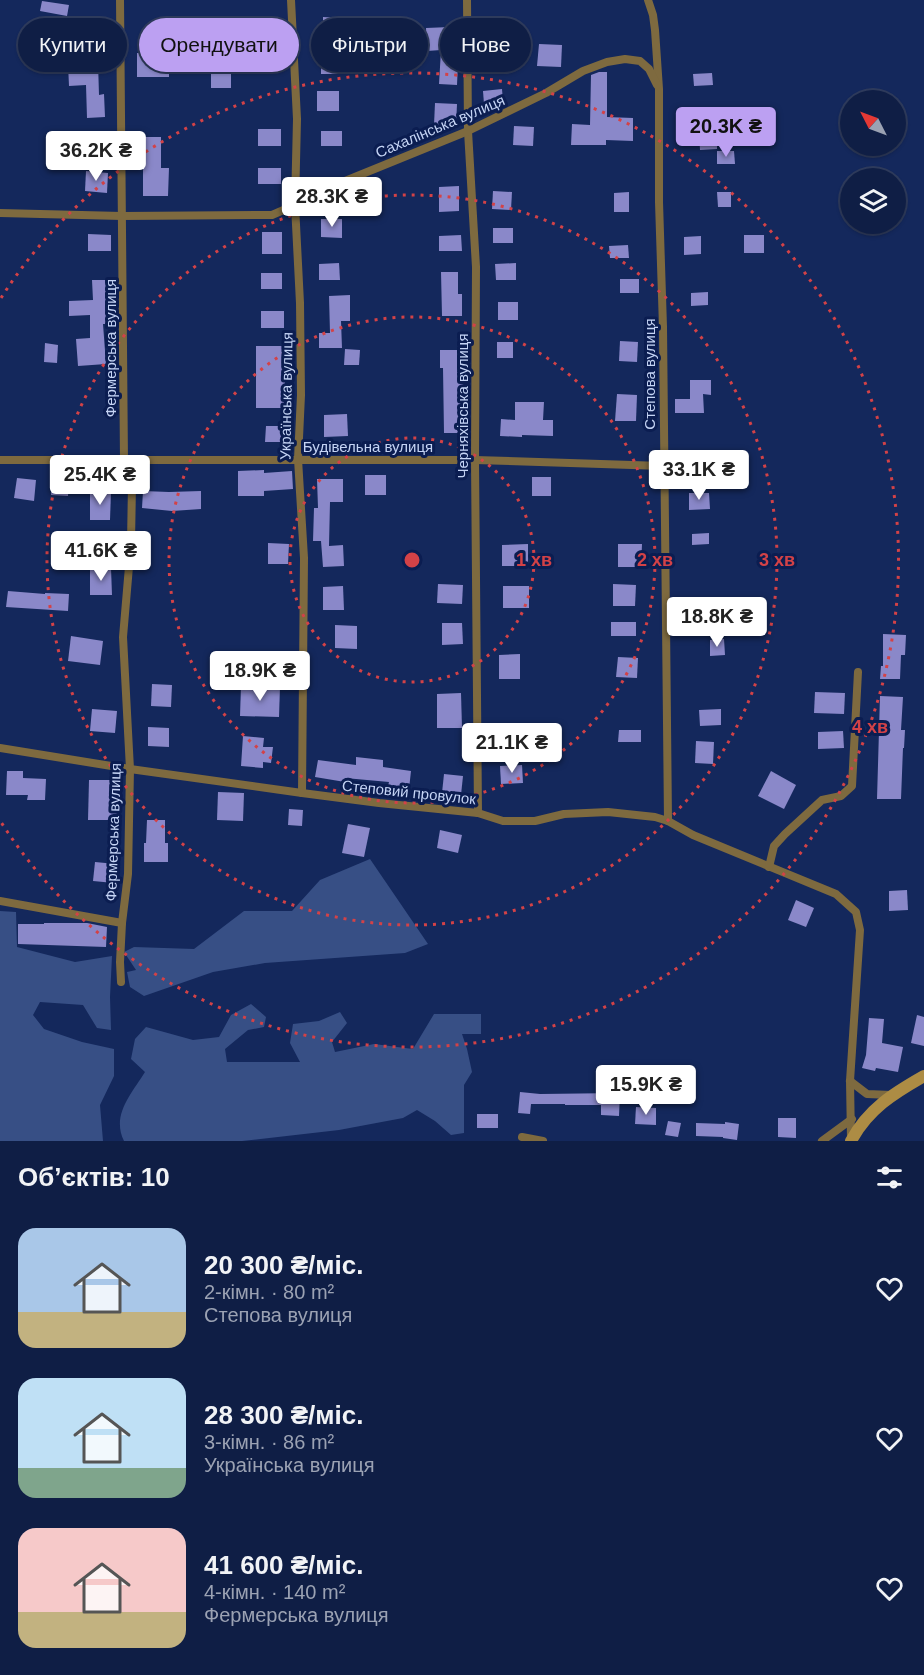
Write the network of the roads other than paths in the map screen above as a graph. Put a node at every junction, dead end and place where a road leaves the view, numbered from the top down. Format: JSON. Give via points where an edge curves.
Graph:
{"nodes":[{"id":1,"x":120,"y":0,"type":"edge"},
{"id":2,"x":291,"y":0,"type":"edge"},
{"id":3,"x":467,"y":0,"type":"edge"},
{"id":4,"x":648,"y":0,"type":"edge"},
{"id":5,"x":659,"y":89,"type":"junction"},
{"id":6,"x":468,"y":131,"type":"junction"},
{"id":7,"x":295,"y":205,"type":"junction"},
{"id":8,"x":0,"y":213,"type":"edge"},
{"id":9,"x":122,"y":216,"type":"junction"},
{"id":10,"x":298,"y":459,"type":"junction"},
{"id":11,"x":0,"y":460,"type":"edge"},
{"id":12,"x":475,"y":460,"type":"junction"},
{"id":13,"x":124,"y":461,"type":"junction"},
{"id":14,"x":663,"y":466,"type":"junction"},
{"id":15,"x":858,"y":672,"type":"dead end"},
{"id":16,"x":0,"y":748,"type":"edge"},
{"id":17,"x":130,"y":769,"type":"junction"},
{"id":18,"x":302,"y":793,"type":"junction"},
{"id":19,"x":478,"y":813,"type":"junction"},
{"id":20,"x":668,"y":821,"type":"junction"},
{"id":21,"x":770,"y":867,"type":"junction"},
{"id":22,"x":0,"y":901,"type":"edge"},
{"id":23,"x":122,"y":923,"type":"junction"},
{"id":24,"x":121,"y":982,"type":"dead end"},
{"id":25,"x":924,"y":1076,"type":"edge"},
{"id":26,"x":850,"y":1081,"type":"junction"},
{"id":27,"x":891,"y":1095,"type":"junction"},
{"id":28,"x":852,"y":1119,"type":"junction"},
{"id":29,"x":522,"y":1137,"type":"dead end"},
{"id":30,"x":851,"y":1140,"type":"edge"},
{"id":31,"x":543,"y":1141,"type":"edge"},
{"id":32,"x":822,"y":1141,"type":"edge"}],
"edges":[{"from":1,"to":9,"type":"street","name":"Фермерська вулиця"},
{"from":2,"to":7,"type":"street","name":"Українська вулиця","via":[[297,119]]},
{"from":3,"to":6,"type":"street","name":"Черняхівська вулиця"},
{"from":4,"to":5,"type":"street","name":"Степова вулиця","via":[[655,30]]},
{"from":5,"to":6,"type":"street","name":"Сахалінська вулиця","via":[[640,61],[607,62]]},
{"from":5,"to":14,"type":"street","name":"Степова вулиця"},
{"from":6,"to":7,"type":"street","name":"Сахалінська вулиця","via":[[312,194]]},
{"from":6,"to":12,"type":"street","name":"Черняхівська вулиця","via":[[476,267]]},
{"from":7,"to":9,"type":"street","name":"Сахалінська вулиця","via":[[272,216]]},
{"from":7,"to":10,"type":"street","name":"Українська вулиця","via":[[300,303]]},
{"from":8,"to":9,"type":"street","name":"Сахалінська вулиця"},
{"from":9,"to":13,"type":"street","name":"Фермерська вулиця"},
{"from":10,"to":12,"type":"street","name":"Будівельна вулиця"},
{"from":10,"to":13,"type":"street","name":"Будівельна вулиця"},
{"from":10,"to":18,"type":"street","name":"Українська вулиця","via":[[304,558]]},
{"from":11,"to":13,"type":"street","name":"Будівельна вулиця"},
{"from":12,"to":14,"type":"street","name":"Будівельна вулиця"},
{"from":12,"to":19,"type":"street","name":"Черняхівська вулиця"},
{"from":13,"to":17,"type":"street","name":"Фермерська вулиця","via":[[132,484],[123,637]]},
{"from":14,"to":20,"type":"street","name":"Степова вулиця"},
{"from":15,"to":21,"type":"street","via":[[852,786],[841,796],[822,800],[785,834],[774,846]]},
{"from":16,"to":17,"type":"street","name":"Степовий провулок"},
{"from":17,"to":18,"type":"street","name":"Степовий провулок"},
{"from":17,"to":23,"type":"street","name":"Фермерська вулиця","via":[[128,874]]},
{"from":18,"to":19,"type":"street","name":"Степовий провулок"},
{"from":19,"to":20,"type":"street","name":"Степовий провулок","via":[[503,821],[608,812]]},
{"from":20,"to":21,"type":"street","name":"Степовий провулок"},
{"from":21,"to":26,"type":"street","name":"Степовий провулок","via":[[836,894],[856,912],[860,930]]},
{"from":22,"to":23,"type":"street"},
{"from":23,"to":24,"type":"street","name":"Фермерська вулиця"},
{"from":25,"to":27,"type":"street"},
{"from":26,"to":27,"type":"street","via":[[867,1094]]},
{"from":26,"to":28,"type":"street"},
{"from":27,"to":30,"type":"street","via":[[870,1114]]},
{"from":28,"to":30,"type":"street"},
{"from":28,"to":32,"type":"street"},
{"from":29,"to":31,"type":"street"}]}
